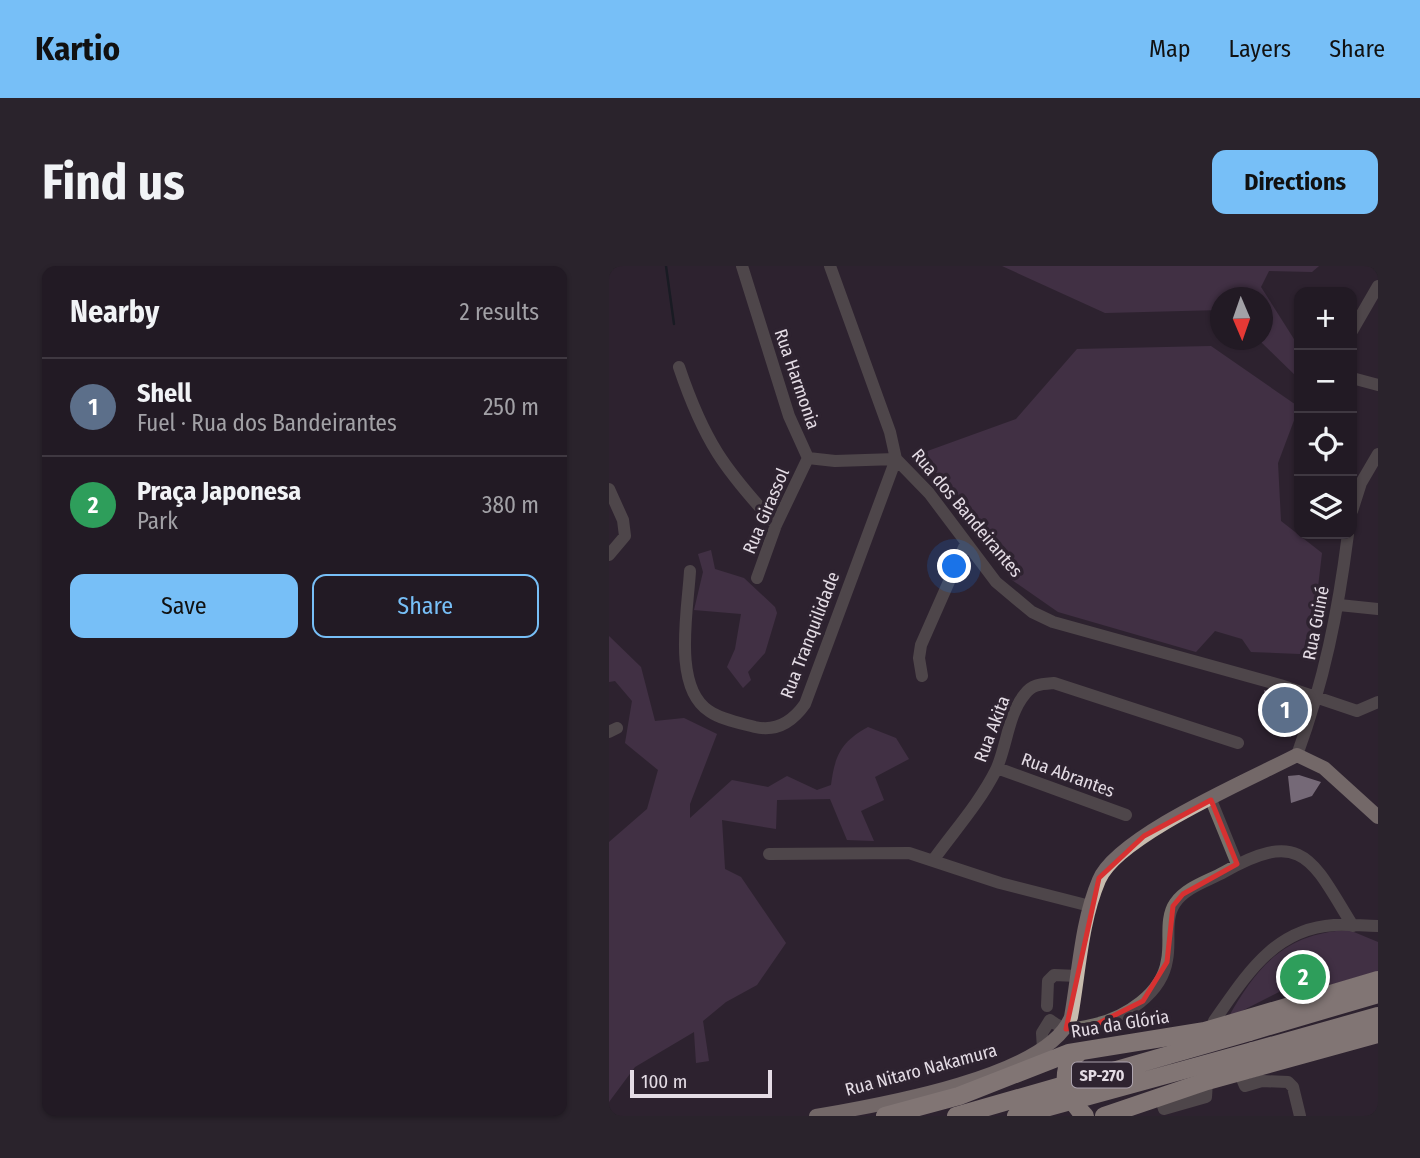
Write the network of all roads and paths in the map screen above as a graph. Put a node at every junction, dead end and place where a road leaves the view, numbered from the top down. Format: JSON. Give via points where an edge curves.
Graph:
{"nodes":[{"id":1,"x":742,"y":266,"type":"edge"},
{"id":2,"x":830,"y":266,"type":"edge"},
{"id":3,"x":1378,"y":286,"type":"edge"},
{"id":4,"x":1357,"y":322,"type":"edge"},
{"id":5,"x":679,"y":367,"type":"dead end"},
{"id":6,"x":1357,"y":379,"type":"edge"},
{"id":7,"x":1378,"y":385,"type":"edge"},
{"id":8,"x":1378,"y":454,"type":"edge"},
{"id":9,"x":808,"y":458,"type":"junction"},
{"id":10,"x":896,"y":459,"type":"junction"},
{"id":11,"x":609,"y":489,"type":"edge"},
{"id":12,"x":1357,"y":496,"type":"edge"},
{"id":13,"x":776,"y":525,"type":"junction"},
{"id":14,"x":1348,"y":539,"type":"edge"},
{"id":15,"x":966,"y":543,"type":"junction"},
{"id":16,"x":609,"y":555,"type":"edge"},
{"id":17,"x":690,"y":571,"type":"dead end"},
{"id":18,"x":757,"y":578,"type":"dead end"},
{"id":19,"x":1339,"y":606,"type":"junction"},
{"id":20,"x":1378,"y":609,"type":"edge"},
{"id":21,"x":922,"y":677,"type":"dead end"},
{"id":22,"x":1318,"y":698,"type":"junction"},
{"id":23,"x":1378,"y":702,"type":"edge"},
{"id":24,"x":1238,"y":743,"type":"dead end"},
{"id":25,"x":1297,"y":755,"type":"junction"},
{"id":26,"x":997,"y":768,"type":"junction"},
{"id":27,"x":1211,"y":800,"type":"junction"},
{"id":28,"x":1126,"y":815,"type":"dead end"},
{"id":29,"x":1378,"y":817,"type":"edge"},
{"id":30,"x":769,"y":853,"type":"dead end"},
{"id":31,"x":934,"y":859,"type":"junction"},
{"id":32,"x":1237,"y":864,"type":"junction"},
{"id":33,"x":1090,"y":906,"type":"junction"},
{"id":34,"x":1353,"y":926,"type":"junction"},
{"id":35,"x":1378,"y":926,"type":"edge"},
{"id":36,"x":1378,"y":935,"type":"edge"},
{"id":37,"x":1078,"y":976,"type":"junction"},
{"id":38,"x":1378,"y":980,"type":"edge"},
{"id":39,"x":1378,"y":994,"type":"edge"},
{"id":40,"x":1047,"y":1006,"type":"dead end"},
{"id":41,"x":1378,"y":1016,"type":"edge"},
{"id":42,"x":1210,"y":1026,"type":"junction"},
{"id":43,"x":1066,"y":1029,"type":"junction"},
{"id":44,"x":1378,"y":1034,"type":"edge"},
{"id":45,"x":1081,"y":1051,"type":"junction"},
{"id":46,"x":1043,"y":1056,"type":"junction"},
{"id":47,"x":1239,"y":1072,"type":"junction"},
{"id":48,"x":1163,"y":1107,"type":"edge"},
{"id":49,"x":1125,"y":1112,"type":"edge"},
{"id":50,"x":1066,"y":1114,"type":"edge"},
{"id":51,"x":816,"y":1116,"type":"edge"},
{"id":52,"x":885,"y":1116,"type":"edge"},
{"id":53,"x":956,"y":1116,"type":"edge"},
{"id":54,"x":1016,"y":1116,"type":"edge"},
{"id":55,"x":1085,"y":1116,"type":"edge"},
{"id":56,"x":1104,"y":1116,"type":"edge"},
{"id":57,"x":1300,"y":1116,"type":"edge"}],
"edges":[{"from":1,"to":9,"type":"street","name":"Rua Harmonia","via":[[789,416]]},
{"from":2,"to":10,"type":"street","name":"Rua dos Bandeirantes"},
{"from":3,"to":4,"type":"street"},
{"from":5,"to":13,"type":"street","via":[[718,459]]},
{"from":6,"to":7,"type":"street"},
{"from":8,"to":12,"type":"street"},
{"from":9,"to":10,"type":"street"},
{"from":9,"to":13,"type":"street","name":"Rua Girassol"},
{"from":10,"to":15,"type":"street","name":"Rua dos Bandeirantes","via":[[929,493]]},
{"from":10,"to":17,"type":"street","name":"Rua Tranquilidade","via":[[805,704],[785,724],[760,728],[725,718],[710,712],[693,694],[686,657]]},
{"from":11,"to":16,"type":"street","via":[[625,536]]},
{"from":13,"to":18,"type":"street","name":"Rua Girassol"},
{"from":14,"to":19,"type":"street","name":"Rua Guiné"},
{"from":15,"to":21,"type":"street","via":[[921,645]]},
{"from":15,"to":22,"type":"street","name":"Rua dos Bandeirantes","via":[[996,582],[1032,612],[1053,622]]},
{"from":19,"to":20,"type":"street"},
{"from":19,"to":22,"type":"street","name":"Rua Guiné"},
{"from":22,"to":23,"type":"street","name":"Rua dos Bandeirantes","via":[[1357,711]]},
{"from":22,"to":25,"type":"street","name":"Rua Guiné"},
{"from":24,"to":26,"type":"street","name":"Rua Akita","via":[[1054,683],[1025,692]]},
{"from":25,"to":27,"type":"main road"},
{"from":25,"to":29,"type":"main road","via":[[1324,768]]},
{"from":26,"to":28,"type":"street","name":"Rua Abrantes"},
{"from":26,"to":31,"type":"street","name":"Rua Akita"},
{"from":27,"to":32,"type":"street"},
{"from":27,"to":33,"type":"main road","via":[[1126,849],[1099,878]]},
{"from":30,"to":31,"type":"street","via":[[890,852]]},
{"from":31,"to":33,"type":"street","via":[[1000,883]]},
{"from":32,"to":34,"type":"street","via":[[1275,849],[1303,855],[1317,868]]},
{"from":32,"to":43,"type":"street","via":[[1183,894],[1173,906],[1167,962],[1143,1001],[1097,1024]]},
{"from":33,"to":37,"type":"main road"},
{"from":34,"to":35,"type":"street"},
{"from":34,"to":36,"type":"street"},
{"from":34,"to":42,"type":"street","via":[[1321,926],[1284,938],[1253,966]]},
{"from":37,"to":40,"type":"street","via":[[1053,975],[1048,981]]},
{"from":37,"to":43,"type":"main road"},
{"from":38,"to":42,"type":"highway","name":"Rua da Glória"},
{"from":39,"to":53,"type":"highway","number":"SP-270","bridge":true},
{"from":41,"to":54,"type":"highway","number":"SP-270","bridge":true},
{"from":42,"to":45,"type":"highway","name":"Rua da Glória"},
{"from":43,"to":46,"type":"main road","name":"Rua Nitaro Nakamura"},
{"from":44,"to":47,"type":"highway"},
{"from":45,"to":46,"type":"highway","name":"Rua da Glória"},
{"from":45,"to":55,"type":"highway","via":[[1067,1062],[1065,1074],[1068,1089]]},
{"from":46,"to":50,"type":"highway"},
{"from":46,"to":51,"type":"main road","name":"Rua Nitaro Nakamura","via":[[896,1100]]},
{"from":46,"to":52,"type":"highway","name":"Rua da Glória","via":[[958,1096]]},
{"from":47,"to":48,"type":"highway","via":[[1207,1081]]},
{"from":47,"to":57,"type":"street","via":[[1245,1086],[1288,1082]]},
{"from":48,"to":49,"type":"highway"},
{"from":49,"to":56,"type":"highway"}]}
